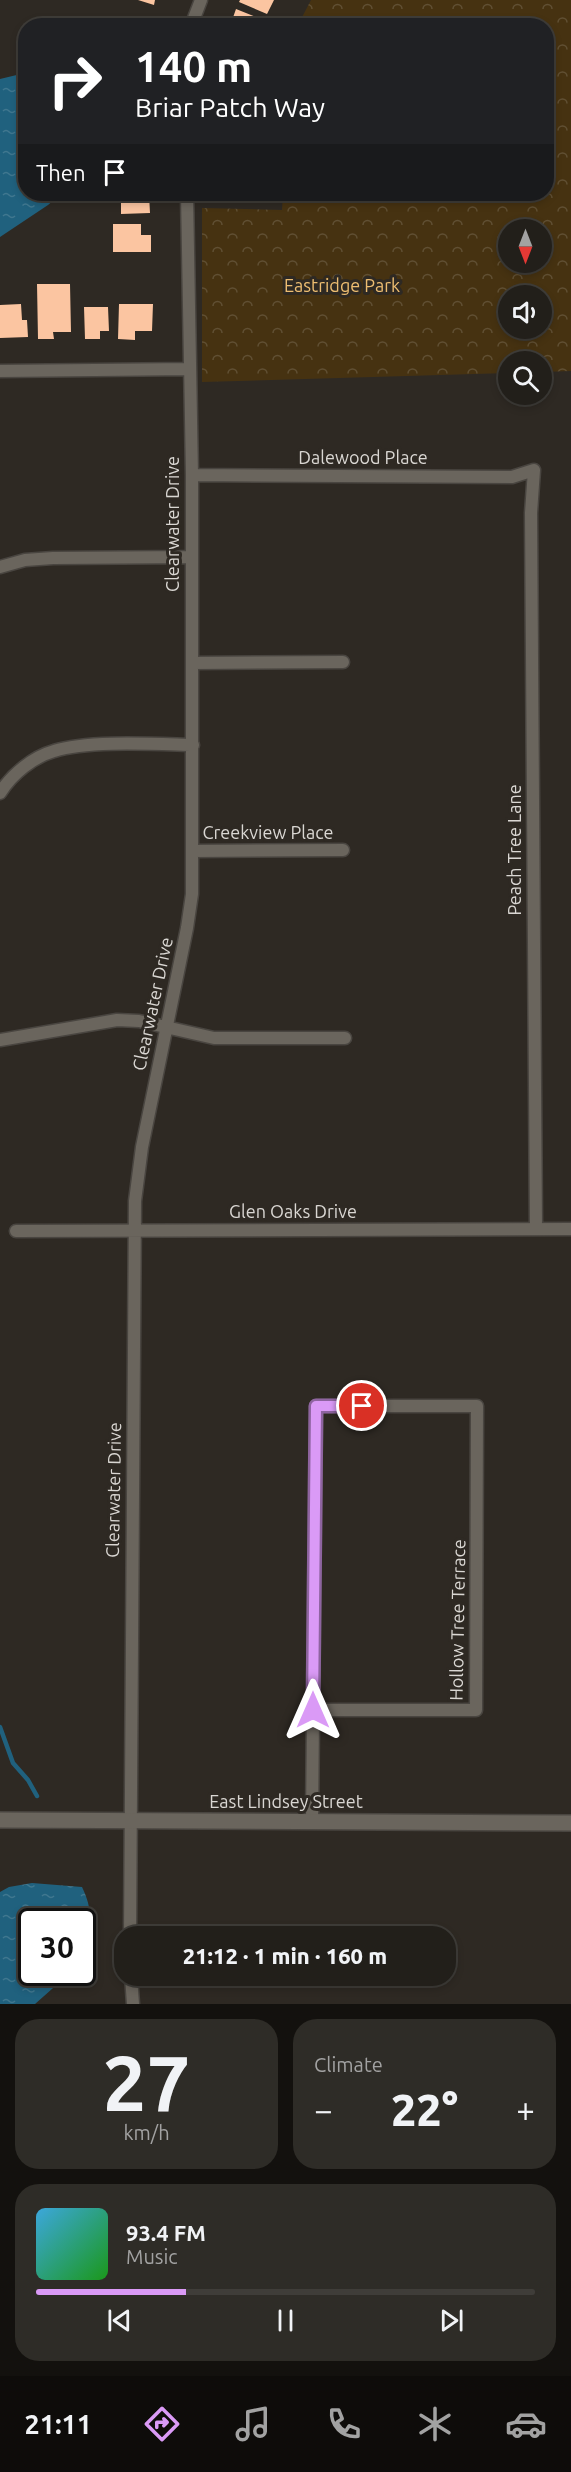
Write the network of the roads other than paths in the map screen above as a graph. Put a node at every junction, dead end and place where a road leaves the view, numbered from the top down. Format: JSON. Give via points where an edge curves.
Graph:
{"nodes":[{"id":1,"x":201,"y":0,"type":"edge"},
{"id":2,"x":194,"y":18,"type":"edge"},
{"id":3,"x":187,"y":201,"type":"edge"},
{"id":4,"x":189,"y":369,"type":"junction"},
{"id":5,"x":0,"y":371,"type":"edge"},
{"id":6,"x":534,"y":470,"type":"joint"},
{"id":7,"x":192,"y":475,"type":"junction"},
{"id":8,"x":191,"y":557,"type":"junction"},
{"id":9,"x":0,"y":567,"type":"edge"},
{"id":10,"x":343,"y":662,"type":"dead end"},
{"id":11,"x":192,"y":663,"type":"junction"},
{"id":12,"x":192,"y":745,"type":"junction"},
{"id":13,"x":0,"y":793,"type":"edge"},
{"id":14,"x":343,"y":850,"type":"dead end"},
{"id":15,"x":193,"y":851,"type":"junction"},
{"id":16,"x":166,"y":1029,"type":"junction"},
{"id":17,"x":345,"y":1038,"type":"dead end"},
{"id":18,"x":0,"y":1040,"type":"edge"},
{"id":19,"x":536,"y":1229,"type":"junction"},
{"id":20,"x":571,"y":1229,"type":"edge"},
{"id":21,"x":134,"y":1230,"type":"junction"},
{"id":22,"x":16,"y":1232,"type":"dead end"},
{"id":23,"x":313,"y":1710,"type":"junction"},
{"id":24,"x":0,"y":1820,"type":"edge"},
{"id":25,"x":130,"y":1820,"type":"junction"},
{"id":26,"x":312,"y":1821,"type":"junction"},
{"id":27,"x":571,"y":1823,"type":"edge"},
{"id":28,"x":130,"y":1926,"type":"edge"},
{"id":29,"x":132,"y":1986,"type":"edge"},
{"id":30,"x":133,"y":2004,"type":"edge"}],
"edges":[{"from":1,"to":2,"type":"street"},
{"from":3,"to":4,"type":"street","name":"Clearwater Drive"},
{"from":4,"to":5,"type":"street"},
{"from":4,"to":7,"type":"street","name":"Clearwater Drive"},
{"from":6,"to":7,"type":"street","name":"Dalewood Place","via":[[512,477]]},
{"from":6,"to":19,"type":"street","name":"Peach Tree Lane","via":[[531,513]]},
{"from":7,"to":8,"type":"street","name":"Clearwater Drive"},
{"from":8,"to":9,"type":"street","via":[[52,558]]},
{"from":8,"to":11,"type":"street","name":"Clearwater Drive"},
{"from":10,"to":11,"type":"street"},
{"from":11,"to":12,"type":"street","name":"Clearwater Drive"},
{"from":12,"to":13,"type":"street","via":[[54,750],[16,773]]},
{"from":12,"to":15,"type":"street","name":"Clearwater Drive"},
{"from":14,"to":15,"type":"street","name":"Creekview Place"},
{"from":15,"to":16,"type":"street","name":"Clearwater Drive","via":[[191,909]]},
{"from":16,"to":17,"type":"street","via":[[229,1039]]},
{"from":16,"to":18,"type":"street","via":[[117,1020]]},
{"from":16,"to":21,"type":"street","name":"Clearwater Drive","via":[[137,1174]]},
{"from":19,"to":20,"type":"street","name":"Glen Oaks Drive"},
{"from":19,"to":21,"type":"street","name":"Glen Oaks Drive"},
{"from":21,"to":22,"type":"street","name":"Glen Oaks Drive"},
{"from":21,"to":25,"type":"street","name":"Clearwater Drive"},
{"from":23,"to":23,"type":"street","name":"Hollow Tree Terrace","via":[[316,1406],[477,1406],[476,1710]]},
{"from":23,"to":26,"type":"street"},
{"from":24,"to":25,"type":"street","name":"East Lindsey Street"},
{"from":25,"to":26,"type":"street","name":"East Lindsey Street"},
{"from":25,"to":28,"type":"street","name":"Clearwater Drive"},
{"from":26,"to":27,"type":"street","name":"East Lindsey Street"},
{"from":29,"to":30,"type":"street"}]}
